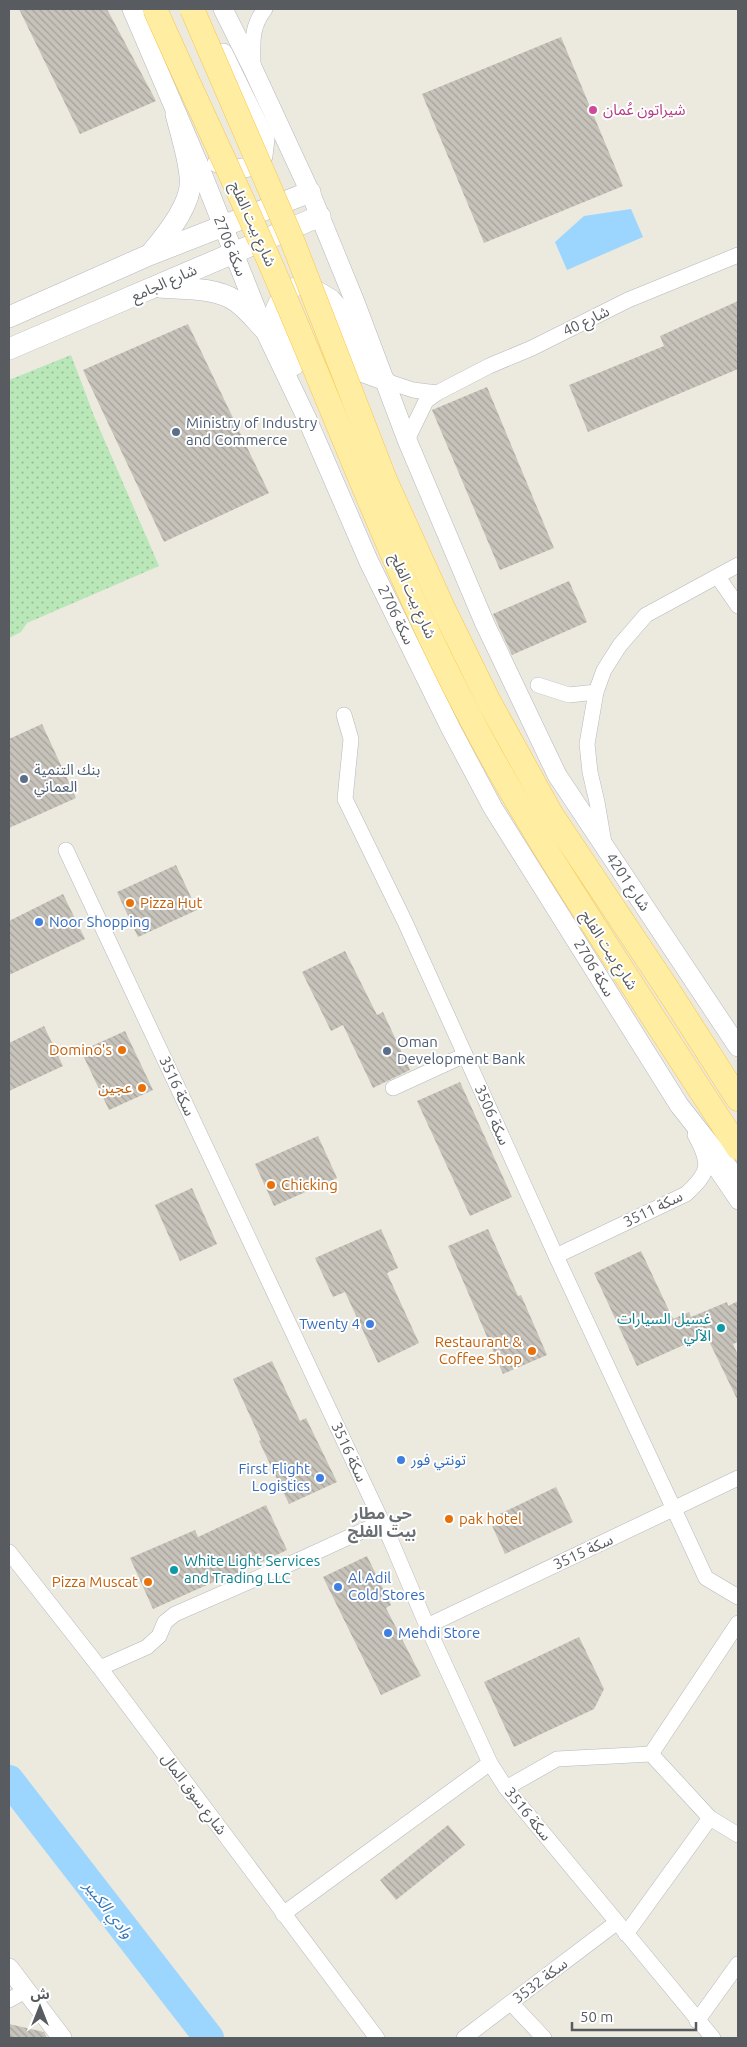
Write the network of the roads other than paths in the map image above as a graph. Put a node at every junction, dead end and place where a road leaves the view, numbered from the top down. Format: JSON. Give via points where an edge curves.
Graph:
{"nodes":[{"id":1,"x":132,"y":9,"type":"edge"},
{"id":2,"x":155,"y":9,"type":"edge"},
{"id":3,"x":192,"y":9,"type":"edge"},
{"id":4,"x":201,"y":9,"type":"edge"},
{"id":5,"x":223,"y":9,"type":"edge"},
{"id":6,"x":265,"y":9,"type":"edge"},
{"id":7,"x":253,"y":69,"type":"junction"},
{"id":8,"x":159,"y":74,"type":"junction"},
{"id":9,"x":176,"y":114,"type":"junction"},
{"id":10,"x":310,"y":192,"type":"junction"},
{"id":11,"x":320,"y":216,"type":"junction"},
{"id":12,"x":222,"y":226,"type":"junction"},
{"id":13,"x":234,"y":251,"type":"junction"},
{"id":14,"x":738,"y":254,"type":"edge"},
{"id":15,"x":149,"y":255,"type":"junction"},
{"id":16,"x":157,"y":287,"type":"junction"},
{"id":17,"x":9,"y":317,"type":"edge"},
{"id":18,"x":264,"y":329,"type":"junction"},
{"id":19,"x":9,"y":349,"type":"edge"},
{"id":20,"x":386,"y":380,"type":"junction"},
{"id":21,"x":437,"y":393,"type":"junction"},
{"id":22,"x":307,"y":419,"type":"junction"},
{"id":23,"x":408,"y":440,"type":"junction"},
{"id":24,"x":738,"y":565,"type":"edge"},
{"id":25,"x":718,"y":577,"type":"junction"},
{"id":26,"x":738,"y":606,"type":"edge"},
{"id":27,"x":538,"y":685,"type":"dead end"},
{"id":28,"x":596,"y":692,"type":"junction"},
{"id":29,"x":344,"y":715,"type":"dead end"},
{"id":30,"x":605,"y":847,"type":"junction"},
{"id":31,"x":66,"y":850,"type":"dead end"},
{"id":32,"x":738,"y":1047,"type":"edge"},
{"id":33,"x":465,"y":1055,"type":"junction"},
{"id":34,"x":393,"y":1088,"type":"dead end"},
{"id":35,"x":738,"y":1099,"type":"edge"},
{"id":36,"x":679,"y":1105,"type":"junction"},
{"id":37,"x":738,"y":1148,"type":"edge"},
{"id":38,"x":704,"y":1151,"type":"junction"},
{"id":39,"x":738,"y":1180,"type":"edge"},
{"id":40,"x":738,"y":1202,"type":"edge"},
{"id":41,"x":556,"y":1256,"type":"junction"},
{"id":42,"x":738,"y":1478,"type":"edge"},
{"id":43,"x":673,"y":1509,"type":"junction"},
{"id":44,"x":382,"y":1522,"type":"junction"},
{"id":45,"x":9,"y":1552,"type":"edge"},
{"id":46,"x":738,"y":1596,"type":"edge"},
{"id":47,"x":738,"y":1623,"type":"edge"},
{"id":48,"x":427,"y":1626,"type":"junction"},
{"id":49,"x":100,"y":1668,"type":"junction"},
{"id":50,"x":651,"y":1754,"type":"junction"},
{"id":51,"x":490,"y":1763,"type":"junction"},
{"id":52,"x":506,"y":1788,"type":"junction"},
{"id":53,"x":710,"y":1818,"type":"junction"},
{"id":54,"x":738,"y":1835,"type":"edge"},
{"id":55,"x":283,"y":1914,"type":"junction"},
{"id":56,"x":621,"y":1929,"type":"junction"},
{"id":57,"x":738,"y":1964,"type":"edge"},
{"id":58,"x":9,"y":1968,"type":"edge"},
{"id":59,"x":17,"y":1996,"type":"edge"},
{"id":60,"x":511,"y":2003,"type":"junction"},
{"id":61,"x":697,"y":2021,"type":"junction"},
{"id":62,"x":62,"y":2038,"type":"edge"},
{"id":63,"x":377,"y":2038,"type":"edge"},
{"id":64,"x":464,"y":2038,"type":"edge"},
{"id":65,"x":544,"y":2038,"type":"edge"},
{"id":66,"x":713,"y":2038,"type":"edge"}],
"edges":[{"from":1,"to":8,"type":"street","name":"سكة 2706"},
{"from":2,"to":37,"type":"main road","name":"شارع بيت الفلج","bridge":true,"via":[[264,248],[419,612],[466,710],[532,829]]},
{"from":3,"to":35,"type":"main road","name":"شارع بيت الفلج","bridge":true,"via":[[292,240],[385,480],[488,700],[551,814]]},
{"from":4,"to":8,"type":"street","via":[[265,139],[263,156],[256,166],[238,169],[219,165],[207,157],[172,84]]},
{"from":5,"to":7,"type":"street"},
{"from":6,"to":7,"type":"street","via":[[257,19],[253,35]]},
{"from":7,"to":10,"type":"street"},
{"from":8,"to":9,"type":"street","name":"سكة 2706"},
{"from":9,"to":12,"type":"street","name":"سكة 2706"},
{"from":9,"to":15,"type":"main road","via":[[191,178],[173,228]]},
{"from":10,"to":11,"type":"street"},
{"from":10,"to":12,"type":"main road","name":"شارع الجامع"},
{"from":11,"to":13,"type":"main road","name":"شارع الجامع"},
{"from":11,"to":20,"type":"street"},
{"from":12,"to":13,"type":"street","name":"سكة 2706"},
{"from":12,"to":15,"type":"main road","name":"شارع الجامع"},
{"from":13,"to":16,"type":"main road","name":"شارع الجامع"},
{"from":13,"to":18,"type":"street","name":"سكة 2706"},
{"from":14,"to":21,"type":"street","name":"40 شارع","via":[[628,300]]},
{"from":15,"to":17,"type":"main road","name":"شارع الجامع"},
{"from":16,"to":18,"type":"main road","via":[[202,290],[235,300]]},
{"from":16,"to":19,"type":"main road","name":"شارع الجامع"},
{"from":18,"to":22,"type":"street","name":"سكة 2706"},
{"from":20,"to":21,"type":"street","via":[[413,390]]},
{"from":20,"to":22,"type":"street","via":[[364,373],[339,308],[331,299],[306,284],[295,286],[279,297],[273,315],[306,401]]},
{"from":20,"to":23,"type":"street"},
{"from":21,"to":23,"type":"street","name":"40 شارع","via":[[426,401]]},
{"from":22,"to":36,"type":"street","name":"سكة 2706","via":[[369,562],[493,808]]},
{"from":23,"to":30,"type":"street","via":[[485,624],[557,775]]},
{"from":24,"to":25,"type":"street","name":"شارع 4201"},
{"from":25,"to":26,"type":"street"},
{"from":25,"to":28,"type":"street","name":"شارع 4201","via":[[646,615],[620,645],[604,670]]},
{"from":27,"to":28,"type":"street","via":[[569,695]]},
{"from":28,"to":30,"type":"street","name":"شارع 4201","via":[[587,744]]},
{"from":29,"to":33,"type":"street","name":"سكة 3506","via":[[351,739],[344,799],[405,922]]},
{"from":30,"to":32,"type":"street","name":"شارع 4201"},
{"from":31,"to":44,"type":"street","name":"سكة 3516"},
{"from":33,"to":34,"type":"street"},
{"from":33,"to":41,"type":"street","name":"سكة 3506"},
{"from":36,"to":38,"type":"street"},
{"from":36,"to":39,"type":"street","name":"سكة 2706"},
{"from":38,"to":40,"type":"street"},
{"from":38,"to":41,"type":"street","name":"سكة 3511","via":[[706,1166],[702,1180],[686,1194]]},
{"from":41,"to":43,"type":"street","name":"سكة 3506"},
{"from":42,"to":43,"type":"street","name":"سكة 3515"},
{"from":43,"to":46,"type":"street","name":"سكة 3506","via":[[706,1578]]},
{"from":43,"to":48,"type":"street","name":"سكة 3515"},
{"from":44,"to":48,"type":"street","name":"سكة 3516"},
{"from":44,"to":49,"type":"street","via":[[175,1614],[147,1647]]},
{"from":45,"to":49,"type":"street","name":"شارع سوق المال"},
{"from":47,"to":50,"type":"street"},
{"from":48,"to":51,"type":"street","name":"سكة 3516"},
{"from":49,"to":55,"type":"street","name":"شارع سوق المال"},
{"from":50,"to":52,"type":"street","via":[[557,1759]]},
{"from":50,"to":53,"type":"street"},
{"from":51,"to":52,"type":"street","name":"سكة 3516"},
{"from":51,"to":55,"type":"street"},
{"from":52,"to":56,"type":"street","name":"سكة 3516"},
{"from":53,"to":54,"type":"street"},
{"from":53,"to":56,"type":"street","name":"سكة 3532"},
{"from":55,"to":63,"type":"street","name":"شارع سوق المال"},
{"from":56,"to":60,"type":"street","name":"سكة 3532"},
{"from":56,"to":61,"type":"street","name":"سكة 3516"},
{"from":57,"to":61,"type":"street"},
{"from":58,"to":59,"type":"street"},
{"from":59,"to":62,"type":"street"},
{"from":60,"to":64,"type":"street","name":"سكة 3532"},
{"from":60,"to":65,"type":"street"},
{"from":61,"to":66,"type":"street","name":"سكة 3516"}]}
